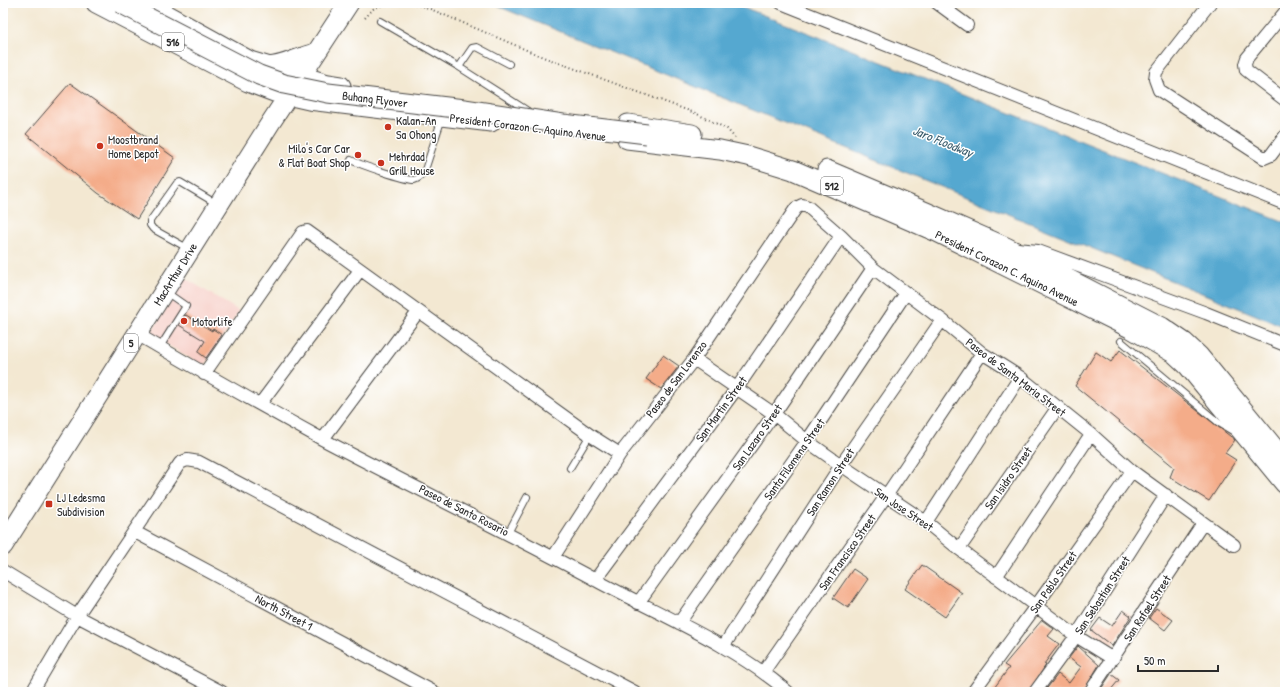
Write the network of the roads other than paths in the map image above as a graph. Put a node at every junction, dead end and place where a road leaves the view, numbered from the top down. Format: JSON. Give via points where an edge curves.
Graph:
{"nodes":[{"id":1,"x":96,"y":3,"type":"edge"},
{"id":2,"x":120,"y":3,"type":"edge"},
{"id":3,"x":145,"y":3,"type":"edge"},
{"id":4,"x":349,"y":3,"type":"edge"},
{"id":5,"x":781,"y":3,"type":"edge"},
{"id":6,"x":937,"y":3,"type":"edge"},
{"id":7,"x":1210,"y":3,"type":"edge"},
{"id":8,"x":1285,"y":12,"type":"edge"},
{"id":9,"x":380,"y":21,"type":"dead end"},
{"id":10,"x":967,"y":26,"type":"dead end"},
{"id":11,"x":318,"y":50,"type":"junction"},
{"id":12,"x":509,"y":64,"type":"dead end"},
{"id":13,"x":267,"y":67,"type":"junction"},
{"id":14,"x":459,"y":67,"type":"junction"},
{"id":15,"x":302,"y":76,"type":"junction"},
{"id":16,"x":248,"y":82,"type":"junction"},
{"id":17,"x":346,"y":86,"type":"junction"},
{"id":18,"x":289,"y":95,"type":"junction"},
{"id":19,"x":1285,"y":100,"type":"edge"},
{"id":20,"x":322,"y":102,"type":"junction"},
{"id":21,"x":528,"y":111,"type":"junction"},
{"id":22,"x":443,"y":116,"type":"junction"},
{"id":23,"x":271,"y":122,"type":"junction"},
{"id":24,"x":647,"y":134,"type":"joint"},
{"id":25,"x":1285,"y":136,"type":"edge"},
{"id":26,"x":672,"y":137,"type":"junction"},
{"id":27,"x":351,"y":160,"type":"dead end"},
{"id":28,"x":1285,"y":204,"type":"edge"},
{"id":29,"x":219,"y":205,"type":"junction"},
{"id":30,"x":802,"y":205,"type":"joint"},
{"id":31,"x":841,"y":236,"type":"junction"},
{"id":32,"x":978,"y":244,"type":"junction"},
{"id":33,"x":1006,"y":247,"type":"junction"},
{"id":34,"x":190,"y":250,"type":"junction"},
{"id":35,"x":873,"y":268,"type":"junction"},
{"id":36,"x":360,"y":270,"type":"junction"},
{"id":37,"x":164,"y":291,"type":"junction"},
{"id":38,"x":906,"y":293,"type":"junction"},
{"id":39,"x":1076,"y":293,"type":"junction"},
{"id":40,"x":418,"y":312,"type":"junction"},
{"id":41,"x":942,"y":320,"type":"junction"},
{"id":42,"x":137,"y":334,"type":"junction"},
{"id":43,"x":1121,"y":341,"type":"dead end"},
{"id":44,"x":1285,"y":345,"type":"edge"},
{"id":45,"x":160,"y":347,"type":"junction"},
{"id":46,"x":982,"y":353,"type":"junction"},
{"id":47,"x":694,"y":359,"type":"junction"},
{"id":48,"x":204,"y":374,"type":"junction"},
{"id":49,"x":1020,"y":377,"type":"junction"},
{"id":50,"x":737,"y":388,"type":"junction"},
{"id":51,"x":260,"y":404,"type":"junction"},
{"id":52,"x":1058,"y":406,"type":"junction"},
{"id":53,"x":774,"y":414,"type":"junction"},
{"id":54,"x":1249,"y":432,"type":"junction"},
{"id":55,"x":1091,"y":434,"type":"junction"},
{"id":56,"x":590,"y":435,"type":"junction"},
{"id":57,"x":323,"y":439,"type":"junction"},
{"id":58,"x":807,"y":441,"type":"junction"},
{"id":59,"x":620,"y":454,"type":"junction"},
{"id":60,"x":1279,"y":461,"type":"edge"},
{"id":61,"x":841,"y":465,"type":"junction"},
{"id":62,"x":570,"y":468,"type":"dead end"},
{"id":63,"x":1132,"y":471,"type":"junction"},
{"id":64,"x":1285,"y":484,"type":"edge"},
{"id":65,"x":1166,"y":495,"type":"junction"},
{"id":66,"x":886,"y":496,"type":"junction"},
{"id":67,"x":528,"y":497,"type":"dead end"},
{"id":68,"x":926,"y":522,"type":"junction"},
{"id":69,"x":1203,"y":523,"type":"junction"},
{"id":70,"x":135,"y":532,"type":"junction"},
{"id":71,"x":508,"y":532,"type":"junction"},
{"id":72,"x":1234,"y":545,"type":"dead end"},
{"id":73,"x":3,"y":546,"type":"edge"},
{"id":74,"x":959,"y":549,"type":"junction"},
{"id":75,"x":554,"y":556,"type":"junction"},
{"id":76,"x":3,"y":571,"type":"edge"},
{"id":77,"x":996,"y":576,"type":"junction"},
{"id":78,"x":595,"y":580,"type":"junction"},
{"id":79,"x":638,"y":603,"type":"junction"},
{"id":80,"x":1036,"y":606,"type":"junction"},
{"id":81,"x":77,"y":616,"type":"junction"},
{"id":82,"x":679,"y":623,"type":"junction"},
{"id":83,"x":1076,"y":636,"type":"junction"},
{"id":84,"x":723,"y":647,"type":"junction"},
{"id":85,"x":1113,"y":659,"type":"junction"},
{"id":86,"x":764,"y":671,"type":"junction"},
{"id":87,"x":974,"y":691,"type":"edge"},
{"id":88,"x":32,"y":692,"type":"edge"},
{"id":89,"x":222,"y":692,"type":"edge"},
{"id":90,"x":434,"y":692,"type":"edge"},
{"id":91,"x":635,"y":692,"type":"edge"},
{"id":92,"x":788,"y":692,"type":"edge"},
{"id":93,"x":1035,"y":692,"type":"edge"},
{"id":94,"x":1090,"y":692,"type":"edge"}],
"edges":[{"from":1,"to":16,"type":"main road","name":"President Corazon C. Aquino Avenue","number":"516"},
{"from":2,"to":24,"type":"main road","name":"Buhang Flyover","bridge":true,"via":[[258,76],[284,84],[328,93]]},
{"from":3,"to":13,"type":"main road","name":"President Corazon C. Aquino Avenue","number":"516","via":[[250,61]]},
{"from":4,"to":11,"type":"main road","name":"MacArthur Drive","number":"5"},
{"from":5,"to":28,"type":"street"},
{"from":6,"to":10,"type":"street"},
{"from":7,"to":25,"type":"street","via":[[1156,72],[1156,86],[1264,158],[1271,155]]},
{"from":8,"to":19,"type":"street","via":[[1247,58],[1245,64],[1246,70]]},
{"from":9,"to":14,"type":"lane"},
{"from":11,"to":13,"type":"main road","via":[[283,66]]},
{"from":11,"to":15,"type":"main road","name":"MacArthur Drive","number":"5"},
{"from":11,"to":17,"type":"main road","via":[[326,75],[333,82]]},
{"from":12,"to":14,"type":"lane","via":[[477,47],[472,48]]},
{"from":13,"to":15,"type":"main road","name":"President Corazon C. Aquino Avenue","number":"516"},
{"from":14,"to":21,"type":"lane"},
{"from":15,"to":17,"type":"main road","name":"President Corazon C. Aquino Avenue","number":"512","via":[[328,84]]},
{"from":15,"to":18,"type":"main road","name":"MacArthur Drive","number":"5"},
{"from":16,"to":18,"type":"main road","name":"President Corazon C. Aquino Avenue","number":"516"},
{"from":16,"to":23,"type":"main road","via":[[261,95]]},
{"from":17,"to":21,"type":"main road","name":"President Corazon C. Aquino Avenue","number":"512"},
{"from":18,"to":20,"type":"main road","name":"President Corazon C. Aquino Avenue","number":"512"},
{"from":18,"to":23,"type":"main road","name":"MacArthur Drive","number":"5"},
{"from":20,"to":22,"type":"main road","name":"President Corazon C. Aquino Avenue","number":"512"},
{"from":20,"to":23,"type":"main road","via":[[300,106]]},
{"from":21,"to":26,"type":"main road","name":"President Corazon C. Aquino Avenue","number":"512"},
{"from":22,"to":26,"type":"main road","name":"President Corazon C. Aquino Avenue","number":"512"},
{"from":22,"to":27,"type":"lane","via":[[424,173],[420,178],[413,180],[373,170]]},
{"from":23,"to":29,"type":"main road","name":"MacArthur Drive","number":"5"},
{"from":24,"to":26,"type":"main road","name":"President Corazon C. Aquino Avenue","number":"512"},
{"from":26,"to":32,"type":"main road","name":"President Corazon C. Aquino Avenue","number":"512","via":[[793,170]]},
{"from":26,"to":32,"type":"main road","name":"President Corazon C. Aquino Avenue","number":"512","via":[[738,141],[796,158],[926,212]]},
{"from":29,"to":34,"type":"main road","name":"MacArthur Drive","number":"5"},
{"from":29,"to":34,"type":"lane","via":[[180,182],[150,221],[153,229]]},
{"from":30,"to":31,"type":"street","name":"Paseo de Santa Maria Street","via":[[808,207]]},
{"from":30,"to":47,"type":"street","name":"Paseo de San Lorenzo","via":[[796,208],[774,239]]},
{"from":31,"to":35,"type":"street","name":"Paseo de Santa Maria Street"},
{"from":31,"to":50,"type":"street","name":"San Martin Street"},
{"from":32,"to":33,"type":"main road","name":"President Corazon C. Aquino Avenue","number":"512"},
{"from":32,"to":39,"type":"main road","name":"President Corazon C. Aquino Avenue","number":"512"},
{"from":33,"to":39,"type":"main road","name":"President Corazon C. Aquino Avenue","number":"512"},
{"from":33,"to":44,"type":"street","via":[[1038,251]]},
{"from":34,"to":37,"type":"main road","name":"MacArthur Drive","number":"5"},
{"from":35,"to":38,"type":"street","name":"Paseo de Santa Maria Street"},
{"from":35,"to":53,"type":"street","name":"San Lazaro Street"},
{"from":36,"to":40,"type":"street"},
{"from":36,"to":48,"type":"street","via":[[312,233],[302,232]]},
{"from":36,"to":51,"type":"street"},
{"from":37,"to":42,"type":"main road","name":"MacArthur Drive","number":"5"},
{"from":37,"to":45,"type":"lane","via":[[186,306]]},
{"from":38,"to":41,"type":"street","name":"Paseo de Santa Maria Street"},
{"from":38,"to":58,"type":"street","name":"Santa Filomena Street"},
{"from":39,"to":54,"type":"main road","name":"President Corazon C. Aquino Avenue","number":"512","via":[[1113,311],[1162,327],[1184,342],[1199,356]]},
{"from":40,"to":56,"type":"street"},
{"from":40,"to":57,"type":"street"},
{"from":41,"to":46,"type":"street","name":"Paseo de Santa Maria Street"},
{"from":41,"to":61,"type":"street","name":"San Ramon Street"},
{"from":42,"to":45,"type":"street","name":"Paseo de Santo Rosario"},
{"from":42,"to":73,"type":"main road","name":"MacArthur Drive","number":"5"},
{"from":43,"to":54,"type":"lane","via":[[1219,423],[1233,432]]},
{"from":45,"to":48,"type":"street","name":"Paseo de Santo Rosario"},
{"from":46,"to":49,"type":"street","name":"Paseo de Santa Maria Street"},
{"from":46,"to":66,"type":"street","name":"San Francisco Street"},
{"from":47,"to":50,"type":"street","name":"San Jose Street"},
{"from":47,"to":59,"type":"street","name":"Paseo de San Lorenzo"},
{"from":48,"to":51,"type":"street","name":"Paseo de Santo Rosario"},
{"from":49,"to":52,"type":"street","name":"Paseo de Santa Maria Street"},
{"from":49,"to":68,"type":"street"},
{"from":50,"to":53,"type":"street","name":"San Jose Street"},
{"from":50,"to":78,"type":"street","name":"San Martin Street"},
{"from":51,"to":57,"type":"street","name":"Paseo de Santo Rosario"},
{"from":52,"to":55,"type":"street","name":"Paseo de Santa Maria Street"},
{"from":52,"to":74,"type":"street","name":"San Isidro Street"},
{"from":53,"to":58,"type":"street","name":"San Jose Street"},
{"from":53,"to":79,"type":"street","name":"San Lazaro Street"},
{"from":54,"to":60,"type":"main road","name":"President Corazon C. Aquino Avenue","number":"512"},
{"from":55,"to":63,"type":"street","name":"Paseo de Santa Maria Street"},
{"from":55,"to":77,"type":"street"},
{"from":56,"to":59,"type":"street"},
{"from":56,"to":62,"type":"lane"},
{"from":57,"to":71,"type":"street","name":"Paseo de Santo Rosario"},
{"from":58,"to":61,"type":"street","name":"San Jose Street"},
{"from":58,"to":82,"type":"street","name":"Santa Filomena Street"},
{"from":59,"to":75,"type":"street","name":"Paseo de San Lorenzo"},
{"from":60,"to":64,"type":"main road","name":"President Corazon C. Aquino Avenue","number":"512"},
{"from":61,"to":66,"type":"street","name":"San Jose Street"},
{"from":61,"to":84,"type":"street","name":"San Ramon Street"},
{"from":63,"to":65,"type":"street","name":"Paseo de Santa Maria Street"},
{"from":63,"to":80,"type":"street","name":"San Pablo Street"},
{"from":65,"to":69,"type":"street","name":"Paseo de Santa Maria Street"},
{"from":65,"to":83,"type":"street","name":"San Sebastian Street"},
{"from":66,"to":68,"type":"street","name":"San Jose Street"},
{"from":66,"to":86,"type":"street","name":"San Francisco Street"},
{"from":67,"to":71,"type":"lane"},
{"from":68,"to":74,"type":"street","name":"San Jose Street"},
{"from":69,"to":72,"type":"street","name":"Paseo de Santa Maria Street"},
{"from":69,"to":85,"type":"street","name":"San Rafael Street"},
{"from":70,"to":81,"type":"street"},
{"from":70,"to":90,"type":"street","name":"North Street 1"},
{"from":70,"to":91,"type":"street","via":[[180,463],[187,460],[199,462]]},
{"from":71,"to":75,"type":"street","name":"Paseo de Santo Rosario"},
{"from":74,"to":77,"type":"street","name":"San Jose Street"},
{"from":75,"to":78,"type":"street","name":"Paseo de Santo Rosario"},
{"from":76,"to":81,"type":"street"},
{"from":77,"to":80,"type":"street","name":"San Jose Street"},
{"from":78,"to":79,"type":"street","name":"Paseo de Santo Rosario"},
{"from":79,"to":82,"type":"street","name":"Paseo de Santo Rosario"},
{"from":80,"to":83,"type":"street","name":"San Jose Street"},
{"from":80,"to":87,"type":"street","name":"San Pablo Street"},
{"from":81,"to":88,"type":"street"},
{"from":81,"to":89,"type":"street"},
{"from":82,"to":84,"type":"street","name":"Paseo de Santo Rosario"},
{"from":83,"to":85,"type":"street","name":"San Jose Street"},
{"from":83,"to":93,"type":"street","name":"San Sebastian Street"},
{"from":84,"to":86,"type":"street","name":"Paseo de Santo Rosario"},
{"from":85,"to":94,"type":"street","name":"San Rafael Street"},
{"from":86,"to":92,"type":"street","name":"Paseo de Santo Rosario"}]}
